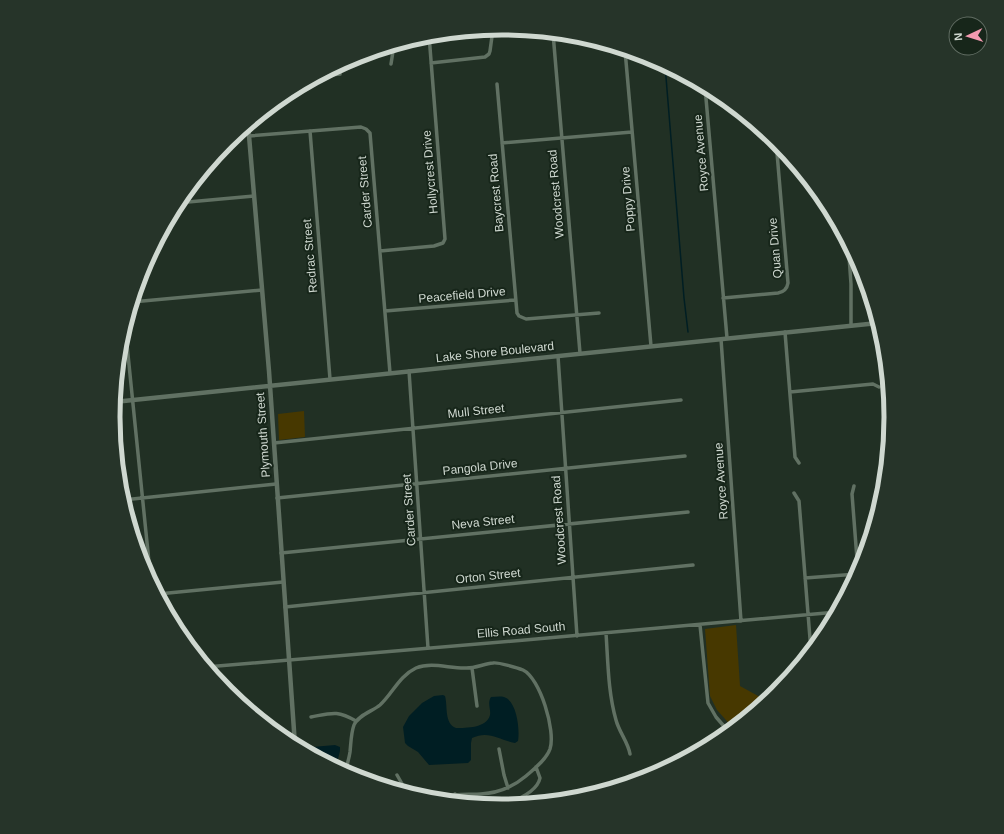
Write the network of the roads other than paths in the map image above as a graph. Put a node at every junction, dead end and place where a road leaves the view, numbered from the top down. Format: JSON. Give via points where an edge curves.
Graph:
{"nodes":[{"id":1,"x":492,"y":35,"type":"edge"},
{"id":2,"x":553,"y":38,"type":"edge"},
{"id":3,"x":429,"y":42,"type":"edge"},
{"id":4,"x":393,"y":51,"type":"edge"},
{"id":5,"x":625,"y":55,"type":"edge"},
{"id":6,"x":431,"y":63,"type":"junction"},
{"id":7,"x":392,"y":64,"type":"dead end"},
{"id":8,"x":340,"y":71,"type":"edge"},
{"id":9,"x":332,"y":75,"type":"edge"},
{"id":10,"x":497,"y":84,"type":"dead end"},
{"id":11,"x":706,"y":94,"type":"edge"},
{"id":12,"x":249,"y":131,"type":"edge"},
{"id":13,"x":310,"y":131,"type":"junction"},
{"id":14,"x":632,"y":132,"type":"junction"},
{"id":15,"x":249,"y":136,"type":"junction"},
{"id":16,"x":562,"y":138,"type":"junction"},
{"id":17,"x":502,"y":143,"type":"junction"},
{"id":18,"x":777,"y":152,"type":"edge"},
{"id":19,"x":254,"y":196,"type":"junction"},
{"id":20,"x":186,"y":202,"type":"edge"},
{"id":21,"x":380,"y":251,"type":"junction"},
{"id":22,"x":849,"y":257,"type":"edge"},
{"id":23,"x":262,"y":290,"type":"junction"},
{"id":24,"x":723,"y":298,"type":"junction"},
{"id":25,"x":515,"y":300,"type":"junction"},
{"id":26,"x":138,"y":301,"type":"edge"},
{"id":27,"x":385,"y":311,"type":"junction"},
{"id":28,"x":599,"y":313,"type":"dead end"},
{"id":29,"x":577,"y":315,"type":"junction"},
{"id":30,"x":872,"y":324,"type":"edge"},
{"id":31,"x":851,"y":326,"type":"junction"},
{"id":32,"x":785,"y":332,"type":"junction"},
{"id":33,"x":724,"y":338,"type":"junction"},
{"id":34,"x":127,"y":343,"type":"edge"},
{"id":35,"x":651,"y":346,"type":"junction"},
{"id":36,"x":580,"y":353,"type":"junction"},
{"id":37,"x":558,"y":356,"type":"junction"},
{"id":38,"x":409,"y":371,"type":"junction"},
{"id":39,"x":390,"y":373,"type":"junction"},
{"id":40,"x":330,"y":379,"type":"junction"},
{"id":41,"x":270,"y":386,"type":"junction"},
{"id":42,"x":879,"y":387,"type":"dead end"},
{"id":43,"x":790,"y":392,"type":"junction"},
{"id":44,"x":133,"y":400,"type":"junction"},
{"id":45,"x":680,"y":400,"type":"dead end"},
{"id":46,"x":121,"y":401,"type":"edge"},
{"id":47,"x":562,"y":412,"type":"junction"},
{"id":48,"x":412,"y":428,"type":"junction"},
{"id":49,"x":274,"y":443,"type":"junction"},
{"id":50,"x":685,"y":456,"type":"dead end"},
{"id":51,"x":799,"y":463,"type":"dead end"},
{"id":52,"x":566,"y":468,"type":"junction"},
{"id":53,"x":276,"y":484,"type":"junction"},
{"id":54,"x":417,"y":484,"type":"junction"},
{"id":55,"x":854,"y":486,"type":"dead end"},
{"id":56,"x":794,"y":493,"type":"dead end"},
{"id":57,"x":143,"y":498,"type":"junction"},
{"id":58,"x":277,"y":498,"type":"junction"},
{"id":59,"x":129,"y":499,"type":"edge"},
{"id":60,"x":688,"y":512,"type":"dead end"},
{"id":61,"x":569,"y":524,"type":"junction"},
{"id":62,"x":421,"y":539,"type":"junction"},
{"id":63,"x":281,"y":554,"type":"junction"},
{"id":64,"x":857,"y":558,"type":"edge"},
{"id":65,"x":149,"y":564,"type":"edge"},
{"id":66,"x":693,"y":565,"type":"dead end"},
{"id":67,"x":850,"y":574,"type":"edge"},
{"id":68,"x":573,"y":577,"type":"junction"},
{"id":69,"x":805,"y":578,"type":"junction"},
{"id":70,"x":283,"y":582,"type":"junction"},
{"id":71,"x":424,"y":592,"type":"junction"},
{"id":72,"x":163,"y":594,"type":"edge"},
{"id":73,"x":285,"y":607,"type":"junction"},
{"id":74,"x":830,"y":613,"type":"edge"},
{"id":75,"x":808,"y":615,"type":"junction"},
{"id":76,"x":741,"y":621,"type":"junction"},
{"id":77,"x":700,"y":625,"type":"junction"},
{"id":78,"x":606,"y":633,"type":"junction"},
{"id":79,"x":577,"y":636,"type":"junction"},
{"id":80,"x":810,"y":643,"type":"edge"},
{"id":81,"x":428,"y":648,"type":"junction"},
{"id":82,"x":289,"y":660,"type":"junction"},
{"id":83,"x":213,"y":666,"type":"edge"},
{"id":84,"x":472,"y":668,"type":"junction"},
{"id":85,"x":477,"y":706,"type":"dead end"},
{"id":86,"x":311,"y":717,"type":"dead end"},
{"id":87,"x":356,"y":721,"type":"junction"},
{"id":88,"x":725,"y":727,"type":"edge"},
{"id":89,"x":294,"y":738,"type":"edge"},
{"id":90,"x":499,"y":749,"type":"dead end"},
{"id":91,"x":630,"y":754,"type":"dead end"},
{"id":92,"x":347,"y":766,"type":"edge"},
{"id":93,"x":536,"y":767,"type":"junction"},
{"id":94,"x":397,"y":775,"type":"dead end"},
{"id":95,"x":403,"y":786,"type":"edge"},
{"id":96,"x":508,"y":788,"type":"junction"},
{"id":97,"x":455,"y":794,"type":"joint"},
{"id":98,"x":451,"y":796,"type":"edge"},
{"id":99,"x":520,"y":798,"type":"edge"}],
"edges":[{"from":1,"to":6,"type":"street","via":[[490,51],[485,57]]},
{"from":2,"to":16,"type":"street","name":"Woodcrest Road"},
{"from":3,"to":6,"type":"street","name":"Hollycrest Drive"},
{"from":4,"to":7,"type":"street"},
{"from":5,"to":14,"type":"street","name":"Poppy Drive"},
{"from":6,"to":21,"type":"street","name":"Hollycrest Drive","via":[[445,238],[443,243],[434,246]]},
{"from":8,"to":9,"type":"street","via":[[340,74]]},
{"from":10,"to":17,"type":"street","name":"Baycrest Road"},
{"from":11,"to":24,"type":"street","name":"Royce Avenue"},
{"from":12,"to":15,"type":"street","name":"Plymouth Street"},
{"from":13,"to":15,"type":"street"},
{"from":13,"to":21,"type":"street","name":"Carder Street","via":[[360,127],[366,129],[371,138]]},
{"from":13,"to":40,"type":"street","name":"Redrac Street"},
{"from":14,"to":16,"type":"street"},
{"from":14,"to":35,"type":"street","name":"Poppy Drive"},
{"from":15,"to":19,"type":"street","name":"Plymouth Street"},
{"from":16,"to":17,"type":"street"},
{"from":16,"to":29,"type":"street","name":"Woodcrest Road"},
{"from":17,"to":25,"type":"street","name":"Baycrest Road"},
{"from":18,"to":24,"type":"street","name":"Quan Drive","via":[[788,287],[778,293]]},
{"from":19,"to":20,"type":"street"},
{"from":19,"to":23,"type":"street","name":"Plymouth Street"},
{"from":21,"to":27,"type":"street","name":"Carder Street"},
{"from":22,"to":31,"type":"street"},
{"from":23,"to":26,"type":"street"},
{"from":23,"to":41,"type":"street","name":"Plymouth Street"},
{"from":24,"to":33,"type":"street","name":"Royce Avenue"},
{"from":25,"to":27,"type":"street","name":"Peacefield Drive"},
{"from":25,"to":29,"type":"street","name":"Peacefield Drive","via":[[518,313],[526,319]]},
{"from":27,"to":39,"type":"street","name":"Carder Street"},
{"from":28,"to":29,"type":"street","name":"Peacefield Drive"},
{"from":29,"to":36,"type":"street","name":"Woodcrest Road"},
{"from":30,"to":31,"type":"street","name":"Lake Shore Boulevard"},
{"from":31,"to":32,"type":"street","name":"Lake Shore Boulevard"},
{"from":32,"to":33,"type":"street","name":"Lake Shore Boulevard"},
{"from":32,"to":43,"type":"street"},
{"from":33,"to":35,"type":"street","name":"Lake Shore Boulevard"},
{"from":33,"to":76,"type":"street","name":"Royce Avenue"},
{"from":34,"to":44,"type":"street"},
{"from":35,"to":36,"type":"street","name":"Lake Shore Boulevard"},
{"from":36,"to":37,"type":"street","name":"Lake Shore Boulevard"},
{"from":37,"to":38,"type":"street","name":"Lake Shore Boulevard"},
{"from":37,"to":47,"type":"street","name":"Woodcrest Road"},
{"from":38,"to":39,"type":"street","name":"Lake Shore Boulevard"},
{"from":38,"to":48,"type":"street","name":"Carder Street"},
{"from":39,"to":40,"type":"street","name":"Lake Shore Boulevard"},
{"from":40,"to":41,"type":"street","name":"Lake Shore Boulevard"},
{"from":41,"to":44,"type":"street","name":"Lake Shore Boulevard"},
{"from":41,"to":49,"type":"street","name":"Plymouth Street"},
{"from":42,"to":43,"type":"street","via":[[873,384]]},
{"from":43,"to":51,"type":"street","via":[[795,457]]},
{"from":44,"to":46,"type":"street","name":"Lake Shore Boulevard"},
{"from":44,"to":57,"type":"street"},
{"from":45,"to":47,"type":"street","name":"Mull Street"},
{"from":47,"to":48,"type":"street","name":"Mull Street"},
{"from":47,"to":52,"type":"street","name":"Woodcrest Road"},
{"from":48,"to":49,"type":"street","name":"Mull Street"},
{"from":48,"to":54,"type":"street","name":"Carder Street"},
{"from":49,"to":53,"type":"street","name":"Plymouth Street"},
{"from":50,"to":52,"type":"street","name":"Pangola Drive"},
{"from":52,"to":54,"type":"street","name":"Pangola Drive"},
{"from":52,"to":61,"type":"street","name":"Woodcrest Road"},
{"from":53,"to":57,"type":"street"},
{"from":53,"to":58,"type":"street","name":"Plymouth Street"},
{"from":54,"to":58,"type":"street","name":"Pangola Drive"},
{"from":54,"to":62,"type":"street","name":"Carder Street"},
{"from":55,"to":64,"type":"street","via":[[852,494]]},
{"from":56,"to":69,"type":"street","via":[[798,501]]},
{"from":57,"to":59,"type":"street"},
{"from":57,"to":65,"type":"street"},
{"from":58,"to":63,"type":"street","name":"Plymouth Street"},
{"from":60,"to":61,"type":"street","name":"Neva Street"},
{"from":61,"to":62,"type":"street","name":"Neva Street"},
{"from":61,"to":68,"type":"street","name":"Woodcrest Road"},
{"from":62,"to":63,"type":"street","name":"Neva Street"},
{"from":62,"to":71,"type":"street","name":"Carder Street"},
{"from":63,"to":70,"type":"street","name":"Plymouth Street"},
{"from":66,"to":68,"type":"street","name":"Orton Street"},
{"from":67,"to":69,"type":"street"},
{"from":68,"to":71,"type":"street","name":"Orton Street"},
{"from":68,"to":79,"type":"street","name":"Woodcrest Road"},
{"from":69,"to":75,"type":"street"},
{"from":70,"to":72,"type":"street"},
{"from":70,"to":73,"type":"street","name":"Plymouth Street"},
{"from":71,"to":73,"type":"street","name":"Orton Street"},
{"from":71,"to":81,"type":"street","name":"Carder Street"},
{"from":73,"to":82,"type":"street","name":"Plymouth Street"},
{"from":74,"to":75,"type":"street","name":"Ellis Road South"},
{"from":75,"to":76,"type":"street","name":"Ellis Road South"},
{"from":75,"to":80,"type":"street"},
{"from":76,"to":77,"type":"street","name":"Ellis Road South"},
{"from":77,"to":78,"type":"street","name":"Ellis Road South"},
{"from":77,"to":88,"type":"street","via":[[708,703]]},
{"from":78,"to":79,"type":"street","name":"Ellis Road South"},
{"from":78,"to":91,"type":"street","via":[[610,692],[616,722]]},
{"from":79,"to":81,"type":"street","name":"Ellis Road South"},
{"from":81,"to":82,"type":"street","name":"Ellis Road South"},
{"from":82,"to":83,"type":"street","name":"Ellis Road South"},
{"from":82,"to":89,"type":"street","name":"Plymouth Street"},
{"from":84,"to":85,"type":"street"},
{"from":84,"to":87,"type":"street","via":[[434,665],[417,668],[402,678],[381,704]]},
{"from":84,"to":93,"type":"street","via":[[501,663],[523,670],[533,679],[546,708],[551,736],[550,750]]},
{"from":86,"to":87,"type":"street","via":[[340,713]]},
{"from":87,"to":92,"type":"street"},
{"from":90,"to":96,"type":"street"},
{"from":93,"to":96,"type":"street"},
{"from":93,"to":99,"type":"street","via":[[540,778],[538,785]]},
{"from":94,"to":95,"type":"street"},
{"from":96,"to":97,"type":"street","via":[[482,794]]},
{"from":97,"to":98,"type":"street"}]}
